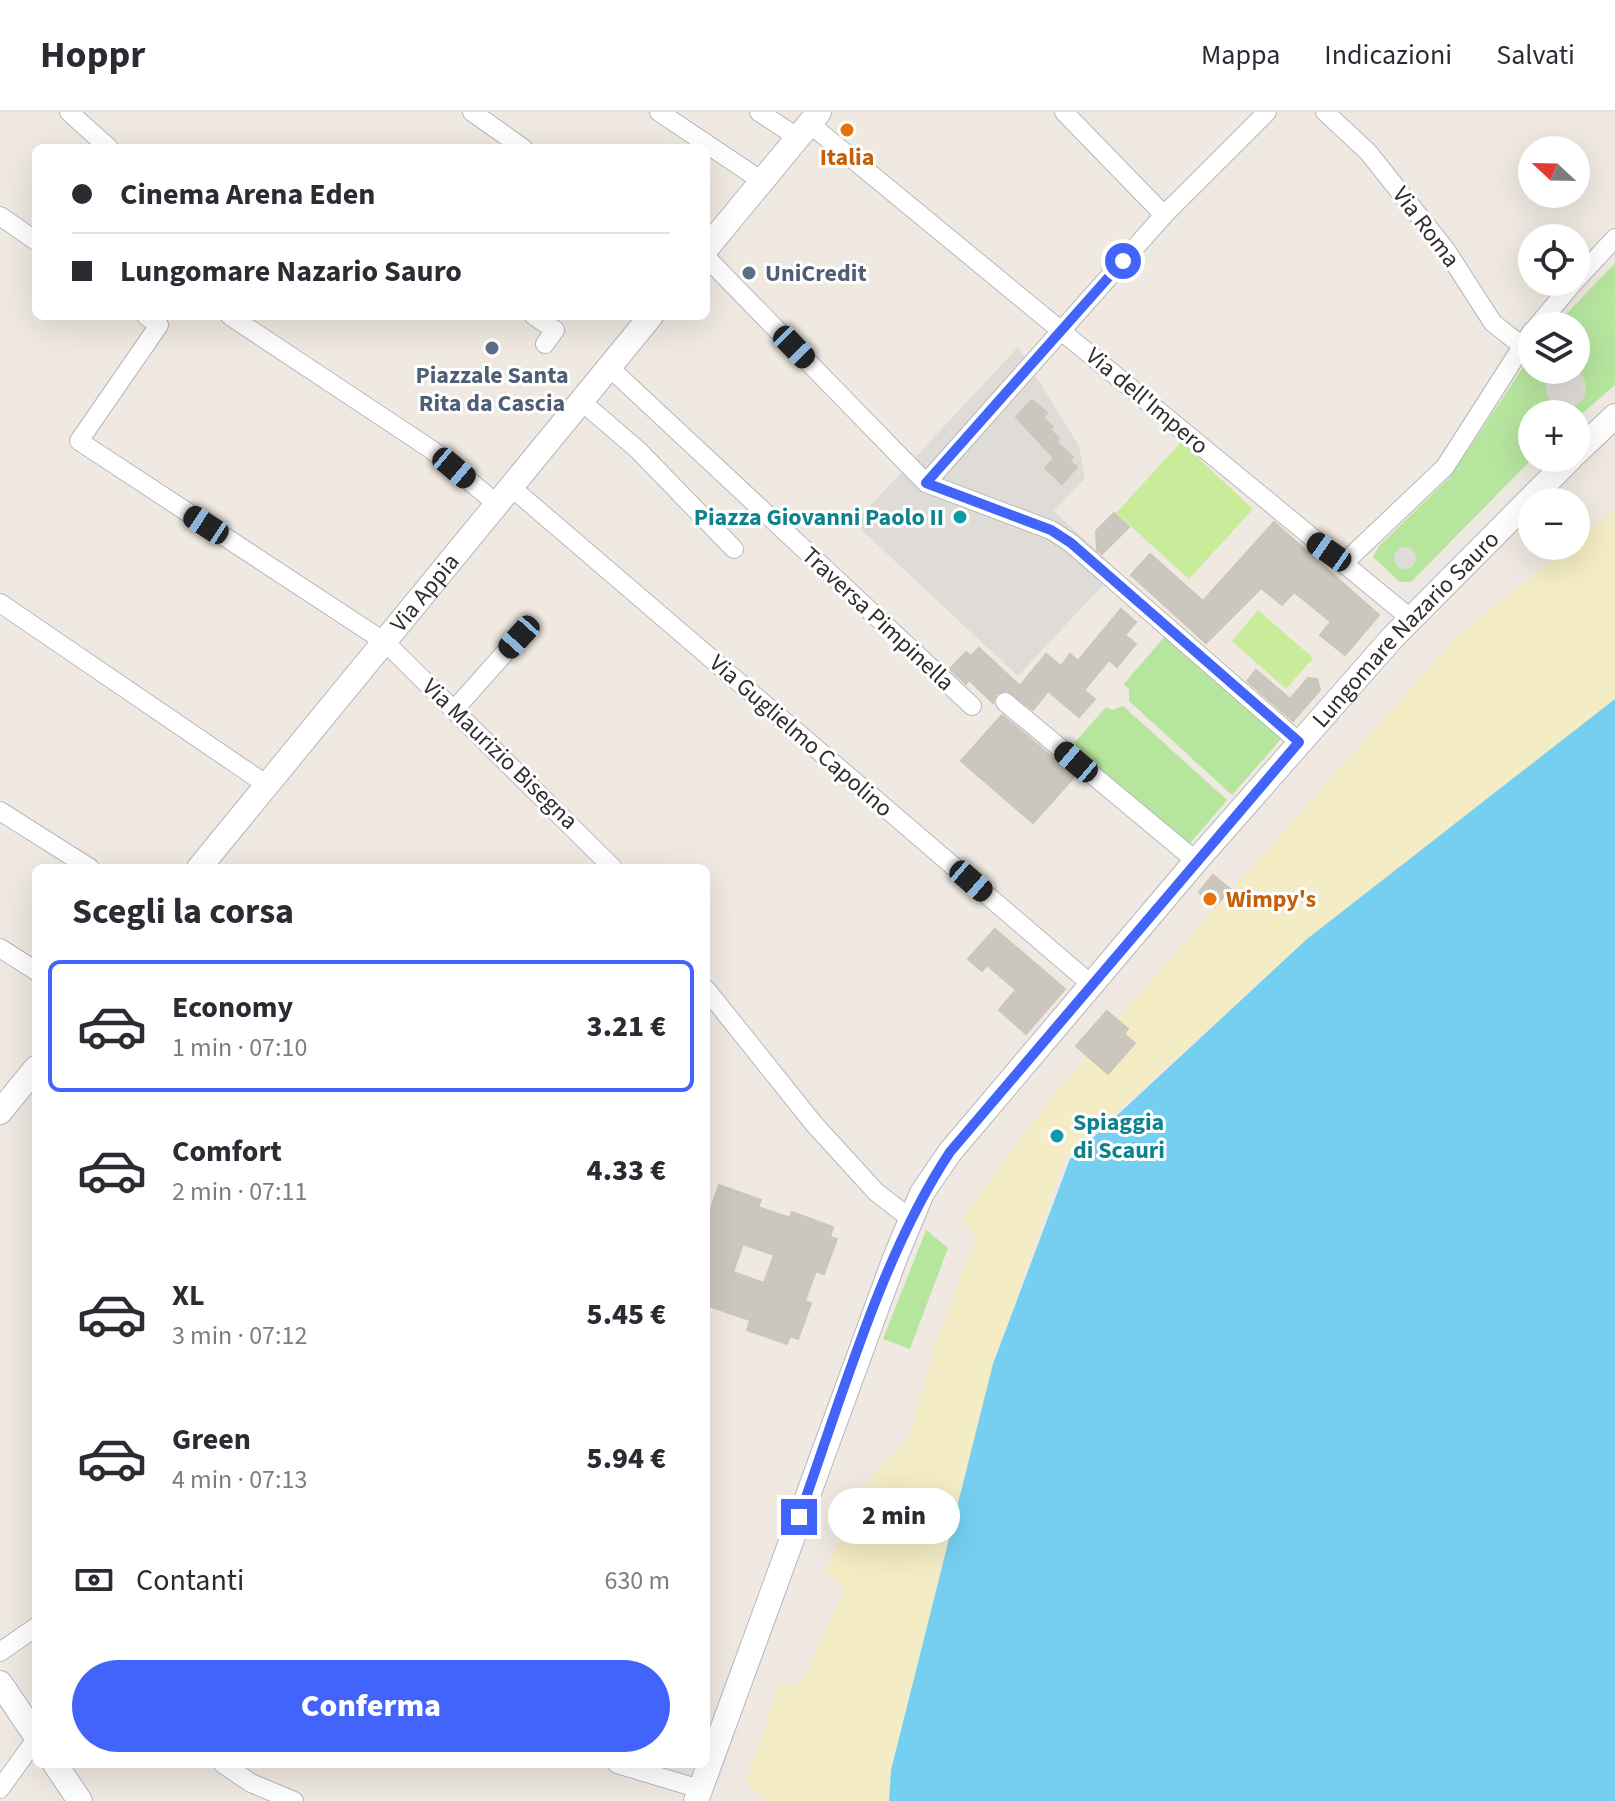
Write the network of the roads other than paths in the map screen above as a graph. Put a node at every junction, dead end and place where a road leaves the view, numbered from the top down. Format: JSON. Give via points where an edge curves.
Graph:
{"nodes":[{"id":1,"x":69,"y":112,"type":"edge"},
{"id":2,"x":472,"y":112,"type":"edge"},
{"id":3,"x":659,"y":112,"type":"edge"},
{"id":4,"x":759,"y":112,"type":"edge"},
{"id":5,"x":1064,"y":112,"type":"edge"},
{"id":6,"x":1267,"y":112,"type":"edge"},
{"id":7,"x":1325,"y":112,"type":"edge"},
{"id":8,"x":809,"y":124,"type":"edge"},
{"id":9,"x":105,"y":144,"type":"edge"},
{"id":10,"x":517,"y":144,"type":"edge"},
{"id":11,"x":707,"y":144,"type":"edge"},
{"id":12,"x":710,"y":146,"type":"edge"},
{"id":13,"x":762,"y":181,"type":"junction"},
{"id":14,"x":1164,"y":215,"type":"junction"},
{"id":15,"x":0,"y":216,"type":"edge"},
{"id":16,"x":32,"y":238,"type":"edge"},
{"id":17,"x":1615,"y":238,"type":"edge"},
{"id":18,"x":710,"y":244,"type":"edge"},
{"id":19,"x":710,"y":261,"type":"edge"},
{"id":20,"x":1590,"y":265,"type":"edge"},
{"id":21,"x":1562,"y":296,"type":"edge"},
{"id":22,"x":1549,"y":312,"type":"edge"},
{"id":23,"x":152,"y":320,"type":"edge"},
{"id":24,"x":236,"y":320,"type":"edge"},
{"id":25,"x":540,"y":320,"type":"edge"},
{"id":26,"x":648,"y":320,"type":"edge"},
{"id":27,"x":1061,"y":329,"type":"junction"},
{"id":28,"x":1518,"y":334,"type":"edge"},
{"id":29,"x":545,"y":344,"type":"dead end"},
{"id":30,"x":1518,"y":351,"type":"edge"},
{"id":31,"x":609,"y":367,"type":"junction"},
{"id":32,"x":581,"y":401,"type":"junction"},
{"id":33,"x":1615,"y":416,"type":"edge"},
{"id":34,"x":1590,"y":440,"type":"edge"},
{"id":35,"x":1557,"y":472,"type":"edge"},
{"id":36,"x":926,"y":483,"type":"junction"},
{"id":37,"x":504,"y":496,"type":"junction"},
{"id":38,"x":734,"y":549,"type":"dead end"},
{"id":39,"x":1344,"y":563,"type":"junction"},
{"id":40,"x":0,"y":603,"type":"edge"},
{"id":41,"x":1410,"y":618,"type":"junction"},
{"id":42,"x":519,"y":637,"type":"dead end"},
{"id":43,"x":385,"y":642,"type":"junction"},
{"id":44,"x":1005,"y":702,"type":"dead end"},
{"id":45,"x":972,"y":706,"type":"dead end"},
{"id":46,"x":454,"y":710,"type":"junction"},
{"id":47,"x":1299,"y":742,"type":"junction"},
{"id":48,"x":267,"y":785,"type":"junction"},
{"id":49,"x":0,"y":811,"type":"edge"},
{"id":50,"x":1196,"y":861,"type":"junction"},
{"id":51,"x":84,"y":864,"type":"edge"},
{"id":52,"x":202,"y":864,"type":"edge"},
{"id":53,"x":601,"y":864,"type":"edge"},
{"id":54,"x":0,"y":948,"type":"edge"},
{"id":55,"x":32,"y":968,"type":"edge"},
{"id":56,"x":1092,"y":985,"type":"junction"},
{"id":57,"x":710,"y":994,"type":"edge"},
{"id":58,"x":32,"y":1076,"type":"edge"},
{"id":59,"x":0,"y":1112,"type":"edge"},
{"id":60,"x":911,"y":1219,"type":"junction"},
{"id":61,"x":32,"y":1630,"type":"edge"},
{"id":62,"x":0,"y":1652,"type":"edge"},
{"id":63,"x":1,"y":1687,"type":"edge"},
{"id":64,"x":32,"y":1732,"type":"edge"},
{"id":65,"x":32,"y":1744,"type":"edge"},
{"id":66,"x":710,"y":1763,"type":"edge"},
{"id":67,"x":58,"y":1768,"type":"edge"},
{"id":68,"x":229,"y":1768,"type":"edge"},
{"id":69,"x":627,"y":1768,"type":"edge"},
{"id":70,"x":708,"y":1768,"type":"edge"},
{"id":71,"x":0,"y":1789,"type":"edge"},
{"id":72,"x":698,"y":1795,"type":"edge"},
{"id":73,"x":80,"y":1801,"type":"edge"},
{"id":74,"x":294,"y":1801,"type":"edge"}],
"edges":[{"from":1,"to":9,"type":"street"},
{"from":2,"to":10,"type":"street"},
{"from":3,"to":11,"type":"street"},
{"from":4,"to":8,"type":"street","name":"Via dell'Impero"},
{"from":5,"to":14,"type":"street"},
{"from":6,"to":14,"type":"street"},
{"from":7,"to":28,"type":"street","name":"Via Roma","via":[[1368,152],[1446,250],[1493,323]]},
{"from":8,"to":13,"type":"street"},
{"from":8,"to":27,"type":"street","name":"Via dell'Impero"},
{"from":12,"to":13,"type":"street"},
{"from":13,"to":18,"type":"street"},
{"from":14,"to":27,"type":"street"},
{"from":15,"to":16,"type":"street"},
{"from":17,"to":20,"type":"street"},
{"from":19,"to":36,"type":"street"},
{"from":21,"to":22,"type":"street"},
{"from":23,"to":43,"type":"street","name":"Via Maurizio Bisegna","via":[[159,325],[79,441]]},
{"from":24,"to":37,"type":"street","name":"Via Guglielmo Capolino"},
{"from":25,"to":29,"type":"street","via":[[555,330]]},
{"from":26,"to":31,"type":"street","name":"Via Appia"},
{"from":27,"to":36,"type":"street"},
{"from":27,"to":39,"type":"street","name":"Via dell'Impero"},
{"from":30,"to":39,"type":"street","via":[[1445,467]]},
{"from":31,"to":32,"type":"street","name":"Via Appia"},
{"from":31,"to":45,"type":"street","name":"Traversa Pimpinella"},
{"from":32,"to":37,"type":"street","name":"Via Appia"},
{"from":32,"to":38,"type":"street","via":[[638,450]]},
{"from":33,"to":34,"type":"street"},
{"from":35,"to":41,"type":"street","name":"Lungomare Nazario Sauro"},
{"from":36,"to":47,"type":"street","via":[[1051,530]]},
{"from":37,"to":43,"type":"street","name":"Via Appia"},
{"from":37,"to":56,"type":"street","name":"Via Guglielmo Capolino"},
{"from":39,"to":41,"type":"street","name":"Via dell'Impero"},
{"from":40,"to":48,"type":"street"},
{"from":41,"to":47,"type":"street","name":"Lungomare Nazario Sauro"},
{"from":42,"to":46,"type":"street"},
{"from":43,"to":46,"type":"street","name":"Via Maurizio Bisegna"},
{"from":43,"to":48,"type":"street","name":"Via Appia"},
{"from":44,"to":50,"type":"street"},
{"from":46,"to":53,"type":"street","name":"Via Maurizio Bisegna"},
{"from":47,"to":50,"type":"street","name":"Lungomare Nazario Sauro"},
{"from":48,"to":52,"type":"street","name":"Via Appia"},
{"from":49,"to":51,"type":"street"},
{"from":50,"to":56,"type":"street","name":"Lungomare Nazario Sauro"},
{"from":54,"to":55,"type":"street"},
{"from":56,"to":60,"type":"street","name":"Lungomare Nazario Sauro","via":[[950,1152]]},
{"from":57,"to":60,"type":"street","via":[[814,1124],[876,1192]]},
{"from":58,"to":59,"type":"street"},
{"from":60,"to":66,"type":"street","name":"Lungomare Nazario Sauro"},
{"from":61,"to":62,"type":"street"},
{"from":63,"to":64,"type":"street"},
{"from":65,"to":71,"type":"street"},
{"from":67,"to":73,"type":"street"},
{"from":68,"to":74,"type":"street"},
{"from":69,"to":72,"type":"street"},
{"from":70,"to":72,"type":"street","name":"Lungomare Nazario Sauro"}]}
